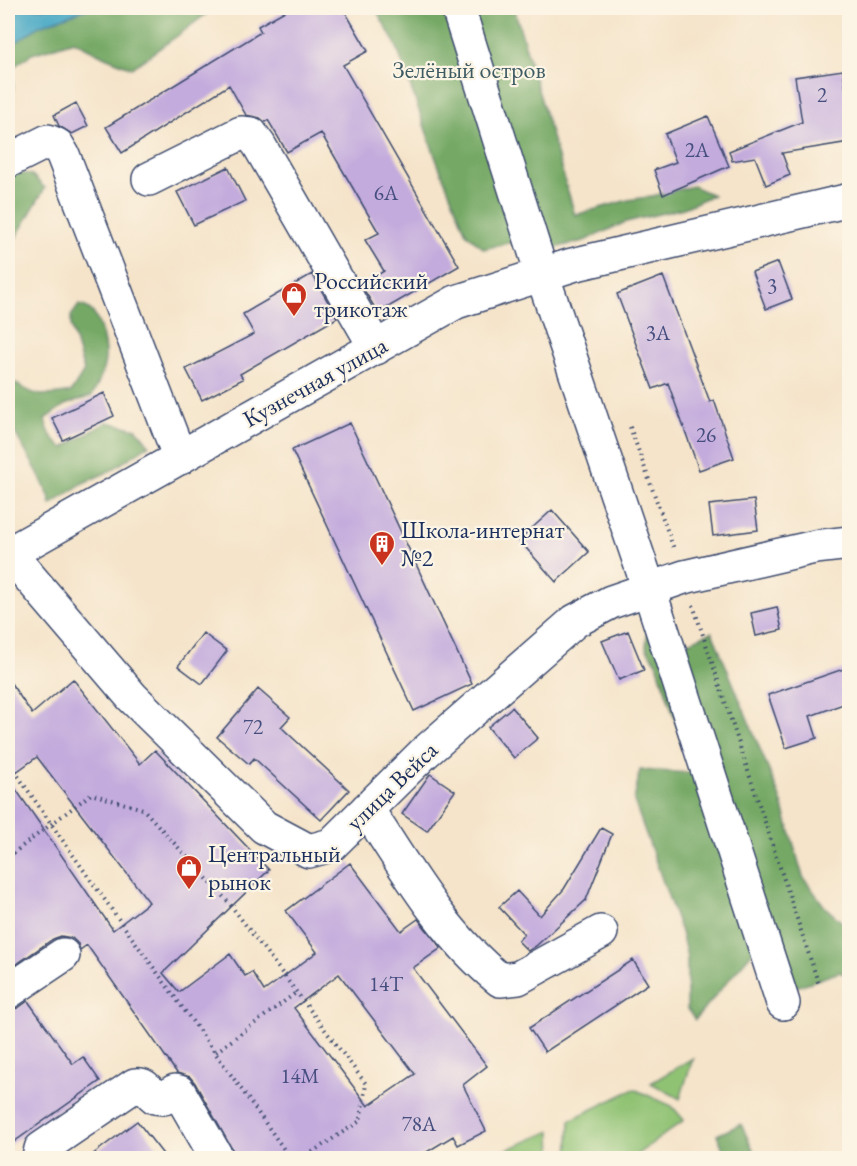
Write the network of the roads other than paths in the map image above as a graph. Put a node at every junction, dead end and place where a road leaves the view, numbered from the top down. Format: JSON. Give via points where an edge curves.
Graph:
{"nodes":[{"id":1,"x":458,"y":8,"type":"edge"},
{"id":2,"x":8,"y":160,"type":"edge"},
{"id":3,"x":149,"y":179,"type":"dead end"},
{"id":4,"x":849,"y":200,"type":"edge"},
{"id":5,"x":542,"y":274,"type":"junction"},
{"id":6,"x":376,"y":348,"type":"junction"},
{"id":7,"x":180,"y":458,"type":"junction"},
{"id":8,"x":849,"y":543,"type":"edge"},
{"id":9,"x":8,"y":553,"type":"edge"},
{"id":10,"x":649,"y":589,"type":"junction"},
{"id":11,"x":367,"y":809,"type":"junction"},
{"id":12,"x":601,"y":933,"type":"dead end"},
{"id":13,"x":63,"y":955,"type":"dead end"},
{"id":14,"x":8,"y":992,"type":"edge"},
{"id":15,"x":783,"y":1003,"type":"dead end"},
{"id":16,"x":39,"y":1158,"type":"edge"},
{"id":17,"x":217,"y":1158,"type":"edge"}],
"edges":[{"from":1,"to":5,"type":"street"},
{"from":2,"to":7,"type":"street","via":[[48,141],[63,154]]},
{"from":3,"to":6,"type":"street","via":[[241,133],[251,134]]},
{"from":4,"to":5,"type":"street","name":"Кузнечная улица"},
{"from":5,"to":6,"type":"street","name":"Кузнечная улица","via":[[456,302]]},
{"from":5,"to":10,"type":"street"},
{"from":6,"to":7,"type":"street","name":"Кузнечная улица"},
{"from":7,"to":9,"type":"street","name":"Кузнечная улица"},
{"from":8,"to":10,"type":"street","name":"улица Вейса","via":[[684,577]]},
{"from":9,"to":11,"type":"street","name":"улица Вейса","via":[[132,697],[264,827],[309,851],[331,844]]},
{"from":10,"to":11,"type":"street","name":"улица Вейса","via":[[611,602],[575,621],[423,754]]},
{"from":10,"to":15,"type":"street"},
{"from":11,"to":12,"type":"street","via":[[418,889],[456,936],[500,980],[518,978]]},
{"from":13,"to":14,"type":"street"},
{"from":16,"to":17,"type":"street","via":[[41,1149],[140,1084],[155,1097],[179,1092]]}]}
